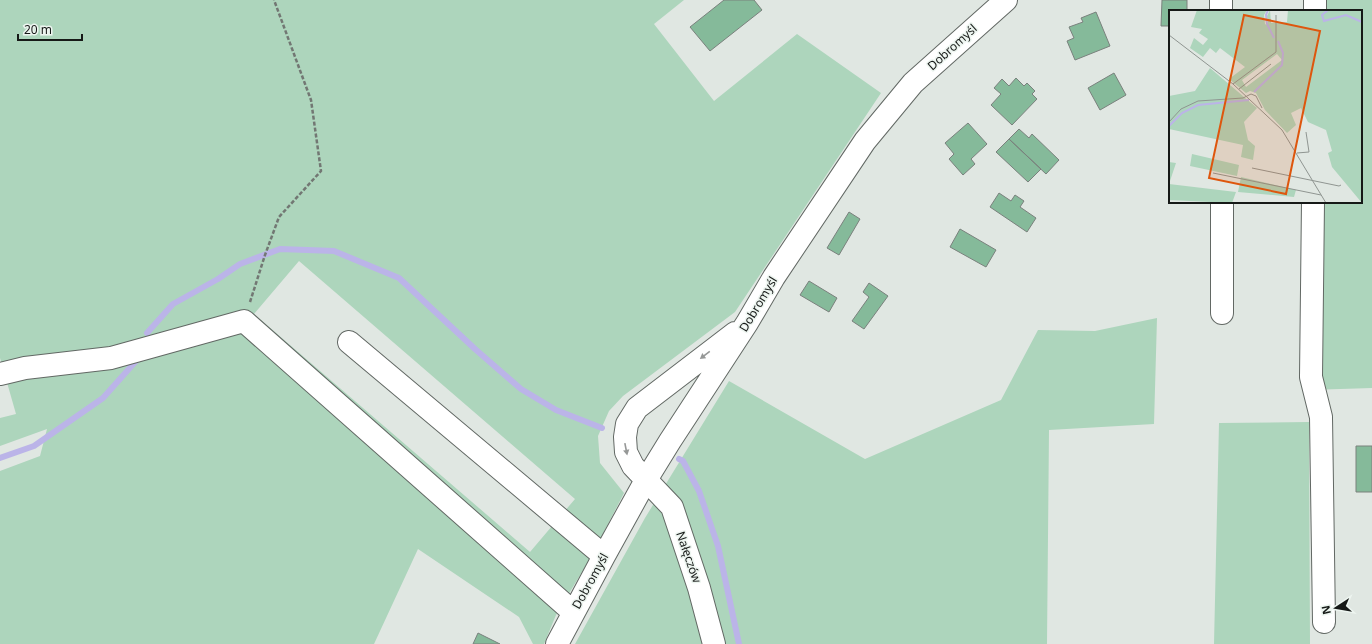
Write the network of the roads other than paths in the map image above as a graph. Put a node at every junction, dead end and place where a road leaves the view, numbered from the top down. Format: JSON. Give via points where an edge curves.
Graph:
{"nodes":[{"id":1,"x":1006,"y":0,"type":"edge"},
{"id":2,"x":1222,"y":203,"type":"edge"},
{"id":3,"x":1313,"y":203,"type":"edge"},
{"id":4,"x":1222,"y":313,"type":"dead end"},
{"id":5,"x":747,"y":323,"type":"junction"},
{"id":6,"x":349,"y":342,"type":"dead end"},
{"id":7,"x":0,"y":374,"type":"edge"},
{"id":8,"x":646,"y":480,"type":"junction"},
{"id":9,"x":604,"y":556,"type":"junction"},
{"id":10,"x":574,"y":612,"type":"junction"},
{"id":11,"x":1324,"y":622,"type":"dead end"},
{"id":12,"x":557,"y":644,"type":"edge"},
{"id":13,"x":714,"y":644,"type":"edge"}],
"edges":[{"from":1,"to":5,"type":"street","name":"Dobromyśl","via":[[913,82],[865,140],[774,277]]},
{"from":2,"to":4,"type":"street"},
{"from":3,"to":11,"type":"street","via":[[1311,377],[1321,417]]},
{"from":5,"to":8,"type":"street","name":"Dobromyśl"},
{"from":5,"to":8,"type":"street","name":"Nałęczów","one_way":true,"via":[[637,408],[627,424],[626,452],[633,466]]},
{"from":6,"to":9,"type":"street"},
{"from":7,"to":10,"type":"street","via":[[25,368],[111,358],[244,321]]},
{"from":8,"to":9,"type":"street","name":"Dobromyśl"},
{"from":8,"to":13,"type":"street","name":"Nałęczów","via":[[672,507],[700,588]]},
{"from":9,"to":10,"type":"street","name":"Dobromyśl"},
{"from":10,"to":12,"type":"street","name":"Dobromyśl"}]}
